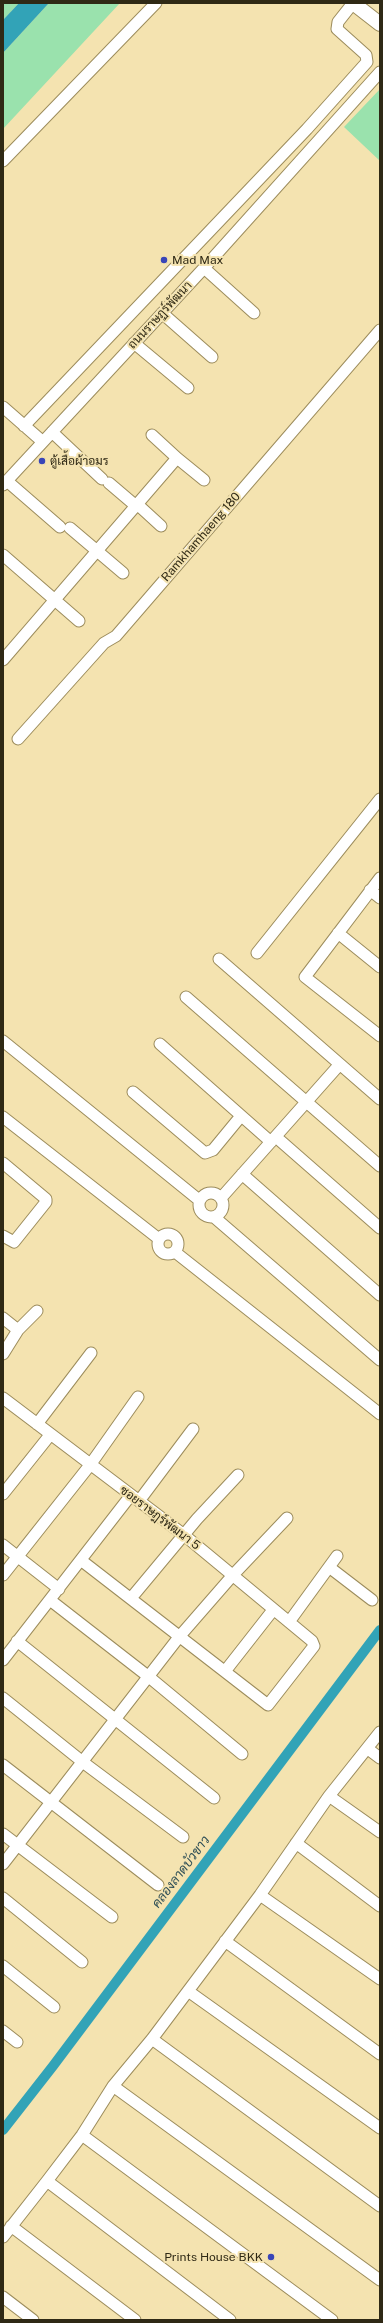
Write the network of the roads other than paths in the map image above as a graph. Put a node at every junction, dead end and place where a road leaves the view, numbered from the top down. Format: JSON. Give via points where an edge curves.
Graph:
{"nodes":[{"id":1,"x":156,"y":3,"type":"edge"},
{"id":2,"x":353,"y":3,"type":"edge"},
{"id":3,"x":380,"y":24,"type":"edge"},
{"id":4,"x":380,"y":72,"type":"edge"},
{"id":5,"x":307,"y":129,"type":"junction"},
{"id":6,"x":320,"y":140,"type":"junction"},
{"id":7,"x":3,"y":161,"type":"edge"},
{"id":8,"x":204,"y":268,"type":"junction"},
{"id":9,"x":254,"y":313,"type":"dead end"},
{"id":10,"x":162,"y":314,"type":"junction"},
{"id":11,"x":380,"y":330,"type":"edge"},
{"id":12,"x":134,"y":343,"type":"junction"},
{"id":13,"x":212,"y":357,"type":"dead end"},
{"id":14,"x":188,"y":388,"type":"dead end"},
{"id":15,"x":3,"y":407,"type":"edge"},
{"id":16,"x":24,"y":426,"type":"junction"},
{"id":17,"x":52,"y":432,"type":"junction"},
{"id":18,"x":152,"y":435,"type":"dead end"},
{"id":19,"x":43,"y":442,"type":"junction"},
{"id":20,"x":177,"y":458,"type":"junction"},
{"id":21,"x":204,"y":480,"type":"dead end"},
{"id":22,"x":5,"y":483,"type":"edge"},
{"id":23,"x":136,"y":505,"type":"junction"},
{"id":24,"x":161,"y":526,"type":"dead end"},
{"id":25,"x":96,"y":550,"type":"junction"},
{"id":26,"x":3,"y":555,"type":"edge"},
{"id":27,"x":123,"y":573,"type":"dead end"},
{"id":28,"x":54,"y":600,"type":"junction"},
{"id":29,"x":79,"y":621,"type":"dead end"},
{"id":30,"x":3,"y":660,"type":"edge"},
{"id":31,"x":18,"y":739,"type":"dead end"},
{"id":32,"x":380,"y":799,"type":"edge"},
{"id":33,"x":380,"y":878,"type":"edge"},
{"id":34,"x":370,"y":890,"type":"junction"},
{"id":35,"x":380,"y":898,"type":"edge"},
{"id":36,"x":338,"y":933,"type":"junction"},
{"id":37,"x":258,"y":953,"type":"dead end"},
{"id":38,"x":219,"y":959,"type":"dead end"},
{"id":39,"x":380,"y":967,"type":"edge"},
{"id":40,"x":186,"y":997,"type":"dead end"},
{"id":41,"x":380,"y":1036,"type":"edge"},
{"id":42,"x":3,"y":1041,"type":"edge"},
{"id":43,"x":160,"y":1044,"type":"dead end"},
{"id":44,"x":340,"y":1064,"type":"junction"},
{"id":45,"x":133,"y":1092,"type":"dead end"},
{"id":46,"x":380,"y":1100,"type":"edge"},
{"id":47,"x":308,"y":1101,"type":"junction"},
{"id":48,"x":241,"y":1116,"type":"junction"},
{"id":49,"x":3,"y":1117,"type":"edge"},
{"id":50,"x":273,"y":1139,"type":"junction"},
{"id":51,"x":3,"y":1163,"type":"edge"},
{"id":52,"x":380,"y":1166,"type":"edge"},
{"id":53,"x":242,"y":1174,"type":"junction"},
{"id":54,"x":221,"y":1198,"type":"junction"},
{"id":55,"x":199,"y":1200,"type":"junction"},
{"id":56,"x":214,"y":1217,"type":"junction"},
{"id":57,"x":380,"y":1228,"type":"edge"},
{"id":58,"x":3,"y":1236,"type":"edge"},
{"id":59,"x":380,"y":1295,"type":"edge"},
{"id":60,"x":37,"y":1310,"type":"dead end"},
{"id":61,"x":3,"y":1318,"type":"edge"},
{"id":62,"x":18,"y":1330,"type":"junction"},
{"id":63,"x":91,"y":1352,"type":"dead end"},
{"id":64,"x":3,"y":1354,"type":"edge"},
{"id":65,"x":380,"y":1360,"type":"edge"},
{"id":66,"x":138,"y":1397,"type":"dead end"},
{"id":67,"x":4,"y":1401,"type":"edge"},
{"id":68,"x":380,"y":1414,"type":"edge"},
{"id":69,"x":36,"y":1424,"type":"junction"},
{"id":70,"x":193,"y":1428,"type":"dead end"},
{"id":71,"x":50,"y":1435,"type":"junction"},
{"id":72,"x":90,"y":1465,"type":"junction"},
{"id":73,"x":238,"y":1475,"type":"dead end"},
{"id":74,"x":3,"y":1494,"type":"edge"},
{"id":75,"x":135,"y":1498,"type":"junction"},
{"id":76,"x":287,"y":1518,"type":"dead end"},
{"id":77,"x":184,"y":1534,"type":"junction"},
{"id":78,"x":3,"y":1545,"type":"edge"},
{"id":79,"x":18,"y":1556,"type":"junction"},
{"id":80,"x":337,"y":1556,"type":"dead end"},
{"id":81,"x":82,"y":1560,"type":"junction"},
{"id":82,"x":329,"y":1567,"type":"junction"},
{"id":83,"x":3,"y":1575,"type":"edge"},
{"id":84,"x":233,"y":1575,"type":"junction"},
{"id":85,"x":59,"y":1589,"type":"junction"},
{"id":86,"x":132,"y":1597,"type":"junction"},
{"id":87,"x":50,"y":1600,"type":"junction"},
{"id":88,"x":372,"y":1600,"type":"dead end"},
{"id":89,"x":273,"y":1610,"type":"junction"},
{"id":90,"x":289,"y":1622,"type":"junction"},
{"id":91,"x":179,"y":1637,"type":"junction"},
{"id":92,"x":17,"y":1641,"type":"junction"},
{"id":93,"x":3,"y":1660,"type":"edge"},
{"id":94,"x":226,"y":1670,"type":"junction"},
{"id":95,"x":149,"y":1677,"type":"junction"},
{"id":96,"x":3,"y":1698,"type":"edge"},
{"id":97,"x":114,"y":1720,"type":"junction"},
{"id":98,"x":380,"y":1732,"type":"edge"},
{"id":99,"x":368,"y":1749,"type":"junction"},
{"id":100,"x":242,"y":1754,"type":"dead end"},
{"id":101,"x":380,"y":1758,"type":"edge"},
{"id":102,"x":84,"y":1763,"type":"junction"},
{"id":103,"x":3,"y":1765,"type":"edge"},
{"id":104,"x":329,"y":1796,"type":"junction"},
{"id":105,"x":214,"y":1798,"type":"dead end"},
{"id":106,"x":52,"y":1803,"type":"junction"},
{"id":107,"x":380,"y":1832,"type":"edge"},
{"id":108,"x":3,"y":1834,"type":"edge"},
{"id":109,"x":182,"y":1837,"type":"dead end"},
{"id":110,"x":296,"y":1843,"type":"junction"},
{"id":111,"x":17,"y":1846,"type":"junction"},
{"id":112,"x":3,"y":1864,"type":"edge"},
{"id":113,"x":158,"y":1885,"type":"dead end"},
{"id":114,"x":260,"y":1895,"type":"junction"},
{"id":115,"x":3,"y":1898,"type":"edge"},
{"id":116,"x":380,"y":1906,"type":"edge"},
{"id":117,"x":112,"y":1917,"type":"dead end"},
{"id":118,"x":225,"y":1941,"type":"junction"},
{"id":119,"x":82,"y":1962,"type":"dead end"},
{"id":120,"x":3,"y":1966,"type":"edge"},
{"id":121,"x":380,"y":1979,"type":"edge"},
{"id":122,"x":188,"y":1991,"type":"junction"},
{"id":123,"x":54,"y":2007,"type":"dead end"},
{"id":124,"x":3,"y":2031,"type":"edge"},
{"id":125,"x":152,"y":2039,"type":"junction"},
{"id":126,"x":17,"y":2042,"type":"dead end"},
{"id":127,"x":380,"y":2054,"type":"edge"},
{"id":128,"x":113,"y":2086,"type":"junction"},
{"id":129,"x":380,"y":2128,"type":"edge"},
{"id":130,"x":82,"y":2134,"type":"junction"},
{"id":131,"x":47,"y":2181,"type":"junction"},
{"id":132,"x":380,"y":2206,"type":"edge"},
{"id":133,"x":11,"y":2226,"type":"junction"},
{"id":134,"x":3,"y":2237,"type":"edge"},
{"id":135,"x":380,"y":2280,"type":"edge"},
{"id":136,"x":3,"y":2297,"type":"edge"},
{"id":137,"x":33,"y":2320,"type":"edge"},
{"id":138,"x":135,"y":2320,"type":"edge"},
{"id":139,"x":230,"y":2320,"type":"edge"},
{"id":140,"x":332,"y":2320,"type":"edge"}],
"edges":[{"from":1,"to":7,"type":"street"},
{"from":2,"to":3,"type":"main road"},
{"from":2,"to":5,"type":"street","via":[[338,22],[337,29],[366,55],[367,62]]},
{"from":4,"to":6,"type":"street","name":"ถนนราษฏร์พัฒนา"},
{"from":5,"to":6,"type":"street"},
{"from":5,"to":16,"type":"street"},
{"from":6,"to":8,"type":"street","name":"ถนนราษฏร์พัฒนา"},
{"from":8,"to":9,"type":"street"},
{"from":8,"to":10,"type":"street","name":"ถนนราษฏร์พัฒนา"},
{"from":10,"to":12,"type":"street","name":"ถนนราษฏร์พัฒนา"},
{"from":10,"to":13,"type":"street"},
{"from":11,"to":31,"type":"street","name":"Ramkhamhaeng 180","via":[[116,636],[104,643]]},
{"from":12,"to":14,"type":"street"},
{"from":12,"to":17,"type":"street","name":"ถนนราษฏร์พัฒนา"},
{"from":15,"to":16,"type":"street"},
{"from":16,"to":19,"type":"street"},
{"from":17,"to":19,"type":"street","name":"ถนนราษฏร์พัฒนา"},
{"from":17,"to":23,"type":"street","via":[[105,481]]},
{"from":18,"to":20,"type":"street"},
{"from":19,"to":22,"type":"street","name":"ถนนราษฏร์พัฒนา"},
{"from":20,"to":21,"type":"street"},
{"from":20,"to":23,"type":"street"},
{"from":22,"to":25,"type":"street"},
{"from":23,"to":24,"type":"street"},
{"from":23,"to":25,"type":"street"},
{"from":25,"to":27,"type":"street"},
{"from":25,"to":28,"type":"street"},
{"from":26,"to":28,"type":"street"},
{"from":28,"to":29,"type":"street"},
{"from":28,"to":30,"type":"street"},
{"from":32,"to":37,"type":"street"},
{"from":33,"to":34,"type":"street"},
{"from":34,"to":35,"type":"street"},
{"from":34,"to":36,"type":"street"},
{"from":36,"to":39,"type":"street"},
{"from":36,"to":41,"type":"street","via":[[305,977]]},
{"from":38,"to":44,"type":"street"},
{"from":40,"to":47,"type":"street"},
{"from":42,"to":55,"type":"street"},
{"from":43,"to":48,"type":"street"},
{"from":44,"to":46,"type":"street"},
{"from":44,"to":47,"type":"street"},
{"from":45,"to":48,"type":"street","via":[[205,1153],[213,1150]]},
{"from":47,"to":50,"type":"street"},
{"from":47,"to":52,"type":"street"},
{"from":48,"to":50,"type":"street"},
{"from":49,"to":68,"type":"street","via":[[159,1239],[171,1234],[176,1238],[178,1245],[175,1252]]},
{"from":50,"to":53,"type":"street"},
{"from":50,"to":57,"type":"street"},
{"from":51,"to":58,"type":"street","via":[[46,1199],[46,1202],[14,1242]]},
{"from":53,"to":54,"type":"street"},
{"from":53,"to":59,"type":"street"},
{"from":54,"to":55,"type":"street","via":[[216,1193],[209,1192]]},
{"from":54,"to":56,"type":"street","via":[[223,1205],[220,1213]]},
{"from":55,"to":56,"type":"street","via":[[198,1207],[202,1214]]},
{"from":56,"to":65,"type":"street"},
{"from":60,"to":62,"type":"street"},
{"from":61,"to":62,"type":"street"},
{"from":62,"to":64,"type":"street"},
{"from":63,"to":69,"type":"street"},
{"from":66,"to":72,"type":"street"},
{"from":67,"to":69,"type":"street","name":"ซอยราษฎร์พัฒนา 5"},
{"from":69,"to":71,"type":"street","name":"ซอยราษฎร์พัฒนา 5"},
{"from":70,"to":75,"type":"street"},
{"from":71,"to":72,"type":"street","name":"ซอยราษฎร์พัฒนา 5"},
{"from":71,"to":74,"type":"street"},
{"from":72,"to":75,"type":"street","name":"ซอยราษฎร์พัฒนา 5"},
{"from":72,"to":79,"type":"street"},
{"from":73,"to":77,"type":"street"},
{"from":75,"to":77,"type":"street","name":"ซอยราษฎร์พัฒนา 5"},
{"from":75,"to":81,"type":"street"},
{"from":76,"to":84,"type":"street"},
{"from":77,"to":84,"type":"street","name":"ซอยราษฎร์พัฒนา 5"},
{"from":77,"to":86,"type":"street"},
{"from":78,"to":79,"type":"street"},
{"from":79,"to":83,"type":"street"},
{"from":79,"to":85,"type":"street"},
{"from":80,"to":82,"type":"street"},
{"from":81,"to":85,"type":"street"},
{"from":81,"to":86,"type":"street"},
{"from":82,"to":88,"type":"street"},
{"from":82,"to":90,"type":"street"},
{"from":84,"to":89,"type":"street","name":"ซอยราษฎร์พัฒนา 5"},
{"from":84,"to":91,"type":"street"},
{"from":85,"to":87,"type":"street"},
{"from":86,"to":91,"type":"street"},
{"from":87,"to":92,"type":"street"},
{"from":87,"to":95,"type":"street"},
{"from":89,"to":90,"type":"street","name":"ซอยราษฎร์พัฒนา 5"},
{"from":89,"to":94,"type":"street"},
{"from":90,"to":94,"type":"street","name":"ซอยราษฎร์พัฒนา 5","via":[[314,1643],[270,1705]]},
{"from":91,"to":94,"type":"street"},
{"from":91,"to":95,"type":"street"},
{"from":92,"to":93,"type":"street"},
{"from":92,"to":97,"type":"street"},
{"from":95,"to":97,"type":"street"},
{"from":95,"to":100,"type":"street"},
{"from":96,"to":102,"type":"street"},
{"from":97,"to":102,"type":"street"},
{"from":97,"to":105,"type":"street"},
{"from":98,"to":99,"type":"street"},
{"from":99,"to":101,"type":"street"},
{"from":99,"to":104,"type":"street"},
{"from":102,"to":106,"type":"street"},
{"from":102,"to":109,"type":"street"},
{"from":103,"to":106,"type":"street"},
{"from":104,"to":107,"type":"street"},
{"from":104,"to":110,"type":"street"},
{"from":106,"to":111,"type":"street"},
{"from":106,"to":113,"type":"street"},
{"from":108,"to":111,"type":"street"},
{"from":110,"to":114,"type":"street"},
{"from":110,"to":116,"type":"street"},
{"from":111,"to":112,"type":"street"},
{"from":111,"to":117,"type":"street"},
{"from":114,"to":118,"type":"street"},
{"from":114,"to":121,"type":"street"},
{"from":115,"to":119,"type":"street"},
{"from":118,"to":122,"type":"street"},
{"from":118,"to":127,"type":"street"},
{"from":120,"to":123,"type":"street"},
{"from":122,"to":125,"type":"street"},
{"from":122,"to":129,"type":"street"},
{"from":124,"to":126,"type":"street"},
{"from":125,"to":128,"type":"street"},
{"from":125,"to":132,"type":"street"},
{"from":128,"to":130,"type":"street"},
{"from":128,"to":135,"type":"street"},
{"from":130,"to":131,"type":"street"},
{"from":130,"to":140,"type":"street"},
{"from":131,"to":133,"type":"street"},
{"from":131,"to":139,"type":"street"},
{"from":133,"to":134,"type":"street"},
{"from":133,"to":138,"type":"street"},
{"from":136,"to":137,"type":"street"}]}
